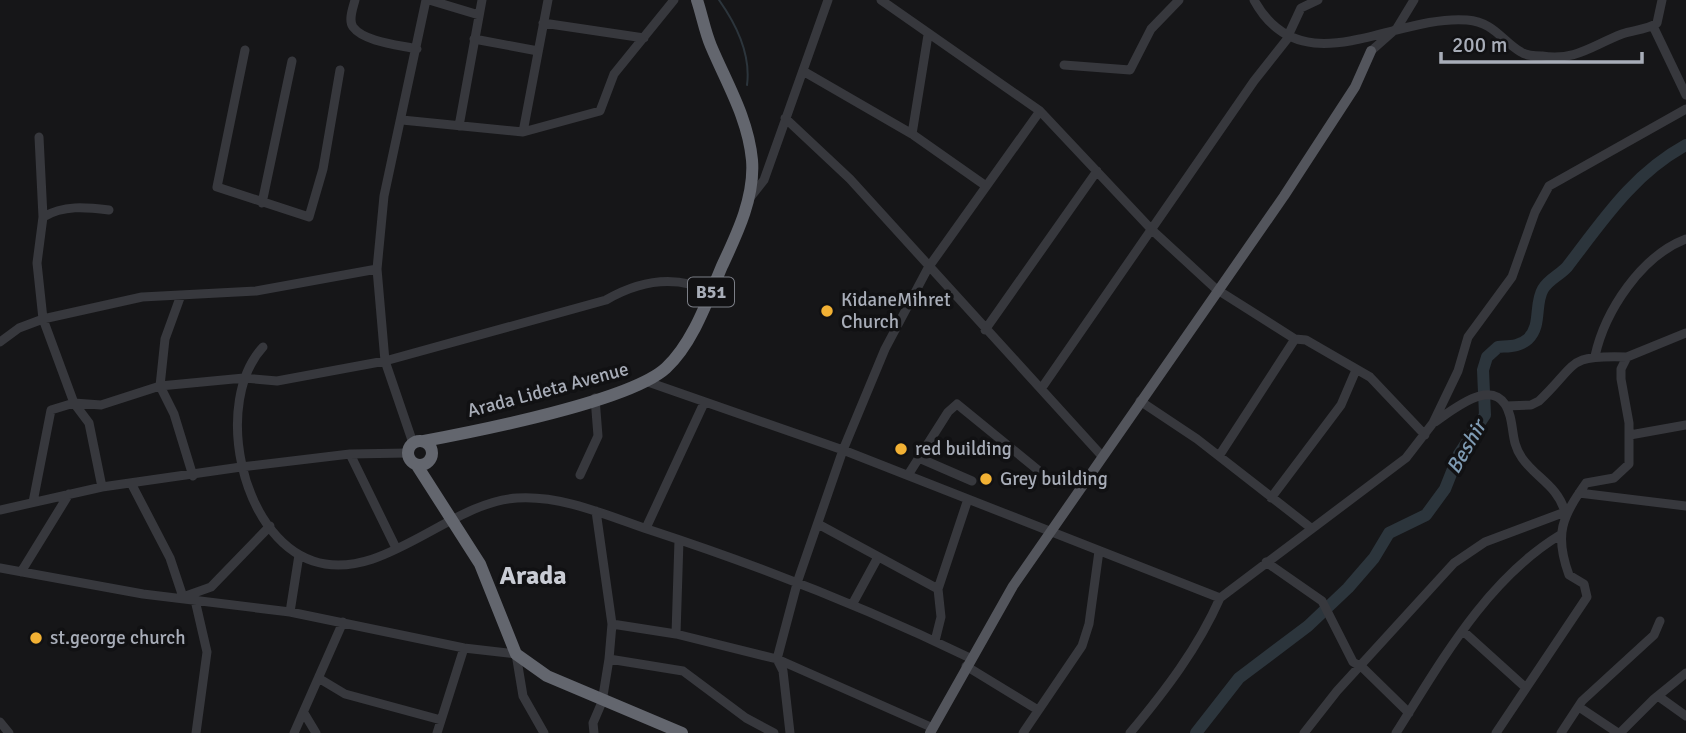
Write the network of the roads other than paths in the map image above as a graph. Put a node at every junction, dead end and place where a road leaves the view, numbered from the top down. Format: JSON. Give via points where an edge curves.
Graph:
{"nodes":[{"id":1,"x":355,"y":0,"type":"edge"},
{"id":2,"x":428,"y":0,"type":"edge"},
{"id":3,"x":482,"y":0,"type":"edge"},
{"id":4,"x":548,"y":0,"type":"edge"},
{"id":5,"x":674,"y":0,"type":"edge"},
{"id":6,"x":696,"y":0,"type":"edge"},
{"id":7,"x":828,"y":0,"type":"edge"},
{"id":8,"x":881,"y":0,"type":"edge"},
{"id":9,"x":1179,"y":0,"type":"edge"},
{"id":10,"x":1254,"y":0,"type":"edge"},
{"id":11,"x":1318,"y":0,"type":"edge"},
{"id":12,"x":1414,"y":0,"type":"edge"},
{"id":13,"x":1662,"y":0,"type":"edge"},
{"id":14,"x":479,"y":15,"type":"junction"},
{"id":15,"x":542,"y":23,"type":"junction"},
{"id":16,"x":1653,"y":26,"type":"junction"},
{"id":17,"x":1397,"y":28,"type":"junction"},
{"id":18,"x":928,"y":35,"type":"junction"},
{"id":19,"x":644,"y":38,"type":"junction"},
{"id":20,"x":1288,"y":38,"type":"junction"},
{"id":21,"x":474,"y":39,"type":"junction"},
{"id":22,"x":417,"y":49,"type":"junction"},
{"id":23,"x":245,"y":50,"type":"dead end"},
{"id":24,"x":538,"y":51,"type":"junction"},
{"id":25,"x":1371,"y":51,"type":"joint"},
{"id":26,"x":292,"y":61,"type":"dead end"},
{"id":27,"x":1064,"y":65,"type":"dead end"},
{"id":28,"x":340,"y":70,"type":"dead end"},
{"id":29,"x":803,"y":71,"type":"junction"},
{"id":30,"x":1686,"y":95,"type":"edge"},
{"id":31,"x":1686,"y":109,"type":"edge"},
{"id":32,"x":1040,"y":111,"type":"junction"},
{"id":33,"x":785,"y":118,"type":"junction"},
{"id":34,"x":402,"y":120,"type":"junction"},
{"id":35,"x":459,"y":126,"type":"junction"},
{"id":36,"x":523,"y":132,"type":"junction"},
{"id":37,"x":912,"y":134,"type":"junction"},
{"id":38,"x":39,"y":137,"type":"dead end"},
{"id":39,"x":1097,"y":172,"type":"junction"},
{"id":40,"x":986,"y":186,"type":"junction"},
{"id":41,"x":748,"y":200,"type":"junction"},
{"id":42,"x":262,"y":203,"type":"junction"},
{"id":43,"x":109,"y":210,"type":"dead end"},
{"id":44,"x":43,"y":217,"type":"junction"},
{"id":45,"x":1152,"y":230,"type":"junction"},
{"id":46,"x":1686,"y":239,"type":"edge"},
{"id":47,"x":928,"y":268,"type":"junction"},
{"id":48,"x":377,"y":269,"type":"junction"},
{"id":49,"x":1216,"y":289,"type":"junction"},
{"id":50,"x":711,"y":292,"type":"junction"},
{"id":51,"x":181,"y":295,"type":"junction"},
{"id":52,"x":43,"y":319,"type":"junction"},
{"id":53,"x":985,"y":330,"type":"junction"},
{"id":54,"x":1686,"y":333,"type":"edge"},
{"id":55,"x":1295,"y":339,"type":"junction"},
{"id":56,"x":0,"y":342,"type":"edge"},
{"id":57,"x":263,"y":347,"type":"dead end"},
{"id":58,"x":1595,"y":356,"type":"junction"},
{"id":59,"x":1627,"y":357,"type":"junction"},
{"id":60,"x":386,"y":361,"type":"junction"},
{"id":61,"x":1356,"y":370,"type":"junction"},
{"id":62,"x":244,"y":378,"type":"junction"},
{"id":63,"x":648,"y":382,"type":"junction"},
{"id":64,"x":160,"y":386,"type":"junction"},
{"id":65,"x":1041,"y":389,"type":"junction"},
{"id":66,"x":595,"y":398,"type":"junction"},
{"id":67,"x":1140,"y":401,"type":"junction"},
{"id":68,"x":704,"y":402,"type":"junction"},
{"id":69,"x":75,"y":403,"type":"junction"},
{"id":70,"x":1506,"y":406,"type":"junction"},
{"id":71,"x":1433,"y":423,"type":"junction"},
{"id":72,"x":1686,"y":425,"type":"edge"},
{"id":73,"x":1425,"y":435,"type":"junction"},
{"id":74,"x":1630,"y":435,"type":"junction"},
{"id":75,"x":457,"y":436,"type":"junction"},
{"id":76,"x":415,"y":450,"type":"junction"},
{"id":77,"x":843,"y":450,"type":"junction"},
{"id":78,"x":350,"y":454,"type":"junction"},
{"id":79,"x":1102,"y":456,"type":"junction"},
{"id":80,"x":1219,"y":456,"type":"junction"},
{"id":81,"x":431,"y":457,"type":"junction"},
{"id":82,"x":919,"y":458,"type":"junction"},
{"id":83,"x":241,"y":467,"type":"junction"},
{"id":84,"x":580,"y":475,"type":"dead end"},
{"id":85,"x":908,"y":475,"type":"junction"},
{"id":86,"x":193,"y":476,"type":"junction"},
{"id":87,"x":972,"y":481,"type":"dead end"},
{"id":88,"x":131,"y":483,"type":"junction"},
{"id":89,"x":1055,"y":484,"type":"dead end"},
{"id":90,"x":102,"y":487,"type":"junction"},
{"id":91,"x":433,"y":488,"type":"junction"},
{"id":92,"x":69,"y":494,"type":"junction"},
{"id":93,"x":1579,"y":494,"type":"junction"},
{"id":94,"x":1271,"y":498,"type":"junction"},
{"id":95,"x":968,"y":499,"type":"junction"},
{"id":96,"x":33,"y":502,"type":"junction"},
{"id":97,"x":1686,"y":506,"type":"edge"},
{"id":98,"x":0,"y":510,"type":"edge"},
{"id":99,"x":596,"y":510,"type":"junction"},
{"id":100,"x":1565,"y":512,"type":"junction"},
{"id":101,"x":454,"y":519,"type":"junction"},
{"id":102,"x":818,"y":524,"type":"junction"},
{"id":103,"x":270,"y":526,"type":"junction"},
{"id":104,"x":646,"y":528,"type":"junction"},
{"id":105,"x":1311,"y":528,"type":"junction"},
{"id":106,"x":1050,"y":530,"type":"junction"},
{"id":107,"x":1560,"y":536,"type":"junction"},
{"id":108,"x":680,"y":540,"type":"junction"},
{"id":109,"x":396,"y":548,"type":"junction"},
{"id":110,"x":1099,"y":551,"type":"junction"},
{"id":111,"x":299,"y":555,"type":"junction"},
{"id":112,"x":877,"y":559,"type":"junction"},
{"id":113,"x":1266,"y":562,"type":"junction"},
{"id":114,"x":0,"y":568,"type":"edge"},
{"id":115,"x":21,"y":572,"type":"junction"},
{"id":116,"x":798,"y":580,"type":"junction"},
{"id":117,"x":939,"y":589,"type":"junction"},
{"id":118,"x":183,"y":597,"type":"junction"},
{"id":119,"x":1220,"y":598,"type":"junction"},
{"id":120,"x":195,"y":600,"type":"junction"},
{"id":121,"x":853,"y":603,"type":"junction"},
{"id":122,"x":290,"y":612,"type":"junction"},
{"id":123,"x":1660,"y":621,"type":"dead end"},
{"id":124,"x":343,"y":622,"type":"junction"},
{"id":125,"x":612,"y":624,"type":"junction"},
{"id":126,"x":1463,"y":631,"type":"junction"},
{"id":127,"x":676,"y":635,"type":"junction"},
{"id":128,"x":935,"y":641,"type":"junction"},
{"id":129,"x":464,"y":648,"type":"junction"},
{"id":130,"x":516,"y":654,"type":"junction"},
{"id":131,"x":609,"y":659,"type":"junction"},
{"id":132,"x":777,"y":659,"type":"junction"},
{"id":133,"x":968,"y":662,"type":"junction"},
{"id":134,"x":1359,"y":665,"type":"junction"},
{"id":135,"x":1686,"y":673,"type":"edge"},
{"id":136,"x":320,"y":679,"type":"junction"},
{"id":137,"x":1526,"y":688,"type":"junction"},
{"id":138,"x":1658,"y":696,"type":"junction"},
{"id":139,"x":602,"y":702,"type":"junction"},
{"id":140,"x":1579,"y":707,"type":"junction"},
{"id":141,"x":1038,"y":710,"type":"junction"},
{"id":142,"x":304,"y":713,"type":"junction"},
{"id":143,"x":1409,"y":713,"type":"junction"},
{"id":144,"x":1686,"y":716,"type":"edge"},
{"id":145,"x":441,"y":720,"type":"junction"},
{"id":146,"x":0,"y":722,"type":"edge"},
{"id":147,"x":932,"y":731,"type":"edge"},
{"id":148,"x":9,"y":733,"type":"edge"},
{"id":149,"x":196,"y":733,"type":"edge"},
{"id":150,"x":295,"y":733,"type":"edge"},
{"id":151,"x":316,"y":733,"type":"edge"},
{"id":152,"x":438,"y":733,"type":"edge"},
{"id":153,"x":544,"y":733,"type":"edge"},
{"id":154,"x":594,"y":733,"type":"edge"},
{"id":155,"x":681,"y":733,"type":"edge"},
{"id":156,"x":774,"y":733,"type":"edge"},
{"id":157,"x":790,"y":733,"type":"edge"},
{"id":158,"x":1023,"y":733,"type":"edge"},
{"id":159,"x":1130,"y":733,"type":"edge"},
{"id":160,"x":1304,"y":733,"type":"edge"},
{"id":161,"x":1396,"y":733,"type":"edge"},
{"id":162,"x":1496,"y":733,"type":"edge"},
{"id":163,"x":1561,"y":733,"type":"edge"},
{"id":164,"x":1619,"y":733,"type":"edge"}],
"edges":[{"from":1,"to":22,"type":"street","via":[[351,20],[364,35]]},
{"from":2,"to":14,"type":"street"},
{"from":2,"to":22,"type":"street"},
{"from":3,"to":14,"type":"street"},
{"from":4,"to":15,"type":"street"},
{"from":5,"to":19,"type":"street"},
{"from":6,"to":41,"type":"highway","name":"Arada Lideta Avenue","number":"B51","via":[[747,135],[752,162]]},
{"from":7,"to":29,"type":"street"},
{"from":8,"to":18,"type":"street"},
{"from":9,"to":27,"type":"street","via":[[1151,29],[1130,70]]},
{"from":10,"to":20,"type":"street"},
{"from":11,"to":20,"type":"street","via":[[1301,8]]},
{"from":12,"to":17,"type":"street"},
{"from":13,"to":16,"type":"street"},
{"from":14,"to":21,"type":"street"},
{"from":15,"to":19,"type":"street"},
{"from":15,"to":24,"type":"street"},
{"from":16,"to":17,"type":"street","via":[[1560,59],[1521,52],[1494,30],[1466,20]]},
{"from":16,"to":30,"type":"street"},
{"from":17,"to":20,"type":"street","via":[[1325,45]]},
{"from":17,"to":25,"type":"street"},
{"from":18,"to":32,"type":"street"},
{"from":18,"to":37,"type":"street"},
{"from":19,"to":36,"type":"street","via":[[614,74],[600,111]]},
{"from":20,"to":45,"type":"street"},
{"from":21,"to":24,"type":"street"},
{"from":21,"to":35,"type":"street"},
{"from":22,"to":34,"type":"street"},
{"from":23,"to":42,"type":"street","via":[[217,187]]},
{"from":24,"to":36,"type":"street"},
{"from":25,"to":49,"type":"main road","via":[[1355,88]]},
{"from":26,"to":42,"type":"street"},
{"from":28,"to":42,"type":"street","via":[[323,169],[309,217]]},
{"from":29,"to":33,"type":"street"},
{"from":29,"to":37,"type":"street"},
{"from":31,"to":71,"type":"street","via":[[1549,187],[1535,212],[1513,277],[1468,337],[1458,371]]},
{"from":32,"to":39,"type":"street"},
{"from":32,"to":40,"type":"street"},
{"from":33,"to":41,"type":"street","via":[[764,180]]},
{"from":33,"to":47,"type":"street","via":[[850,179]]},
{"from":34,"to":35,"type":"street"},
{"from":34,"to":48,"type":"street","via":[[384,196]]},
{"from":35,"to":36,"type":"street"},
{"from":37,"to":40,"type":"street"},
{"from":38,"to":44,"type":"street"},
{"from":39,"to":45,"type":"street"},
{"from":39,"to":53,"type":"street"},
{"from":40,"to":47,"type":"street"},
{"from":41,"to":50,"type":"highway","name":"Arada Lideta Avenue","number":"B51"},
{"from":43,"to":44,"type":"street","via":[[83,206],[55,210]]},
{"from":44,"to":52,"type":"street","via":[[37,263]]},
{"from":45,"to":49,"type":"street"},
{"from":45,"to":65,"type":"street"},
{"from":46,"to":58,"type":"street","via":[[1656,257],[1632,282],[1614,307]]},
{"from":47,"to":53,"type":"street"},
{"from":47,"to":77,"type":"street","via":[[885,349]]},
{"from":48,"to":51,"type":"street","via":[[256,291]]},
{"from":48,"to":60,"type":"street"},
{"from":49,"to":55,"type":"street"},
{"from":49,"to":67,"type":"main road"},
{"from":50,"to":60,"type":"street","via":[[666,280],[629,287],[606,300]]},
{"from":50,"to":63,"type":"highway","name":"Arada Lideta Avenue","number":"B51","via":[[685,345]]},
{"from":51,"to":52,"type":"street","via":[[142,297]]},
{"from":51,"to":64,"type":"street","via":[[165,339]]},
{"from":52,"to":56,"type":"street"},
{"from":52,"to":69,"type":"street"},
{"from":53,"to":65,"type":"street"},
{"from":54,"to":59,"type":"street"},
{"from":55,"to":61,"type":"street","via":[[1306,340]]},
{"from":55,"to":80,"type":"street"},
{"from":57,"to":62,"type":"street"},
{"from":58,"to":59,"type":"street"},
{"from":58,"to":70,"type":"street","via":[[1575,362],[1539,401]]},
{"from":59,"to":74,"type":"street","via":[[1621,379]]},
{"from":60,"to":62,"type":"street","via":[[277,381]]},
{"from":60,"to":76,"type":"street"},
{"from":61,"to":73,"type":"street","via":[[1382,387]]},
{"from":61,"to":94,"type":"street","via":[[1341,405]]},
{"from":62,"to":64,"type":"street"},
{"from":62,"to":83,"type":"street","via":[[237,435]]},
{"from":63,"to":66,"type":"highway","name":"Arada Lideta Avenue","number":"B51"},
{"from":63,"to":68,"type":"street"},
{"from":64,"to":69,"type":"street","via":[[101,405]]},
{"from":64,"to":86,"type":"street","via":[[174,414]]},
{"from":65,"to":79,"type":"street"},
{"from":66,"to":75,"type":"highway","name":"Arada Lideta Avenue","number":"B51"},
{"from":66,"to":84,"type":"street","via":[[598,436]]},
{"from":67,"to":79,"type":"main road"},
{"from":67,"to":80,"type":"street"},
{"from":68,"to":77,"type":"street"},
{"from":68,"to":104,"type":"street"},
{"from":69,"to":90,"type":"street","via":[[89,423]]},
{"from":69,"to":96,"type":"street","via":[[51,410]]},
{"from":70,"to":71,"type":"street","via":[[1494,397],[1476,395]]},
{"from":70,"to":100,"type":"street","via":[[1515,446],[1561,499]]},
{"from":71,"to":73,"type":"street"},
{"from":72,"to":74,"type":"street"},
{"from":73,"to":105,"type":"street","via":[[1406,458]]},
{"from":74,"to":93,"type":"street","via":[[1625,471],[1614,478],[1588,482]]},
{"from":75,"to":76,"type":"highway","name":"Arada Lideta Avenue","number":"B51"},
{"from":75,"to":81,"type":"highway","name":"Arada Lideta Avenue","number":"B51"},
{"from":76,"to":78,"type":"street"},
{"from":76,"to":81,"type":"highway","name":"Arada Lideta Avenue","number":"B51"},
{"from":76,"to":81,"type":"highway","via":[[432,449]]},
{"from":76,"to":91,"type":"highway"},
{"from":77,"to":85,"type":"street"},
{"from":77,"to":102,"type":"street"},
{"from":78,"to":83,"type":"street"},
{"from":78,"to":109,"type":"street"},
{"from":79,"to":106,"type":"main road"},
{"from":80,"to":94,"type":"street"},
{"from":81,"to":91,"type":"highway"},
{"from":82,"to":85,"type":"street"},
{"from":82,"to":87,"type":"street"},
{"from":82,"to":89,"type":"street","via":[[948,412],[961,405]]},
{"from":83,"to":86,"type":"street"},
{"from":83,"to":103,"type":"street"},
{"from":85,"to":95,"type":"street"},
{"from":86,"to":88,"type":"street"},
{"from":88,"to":90,"type":"street"},
{"from":88,"to":118,"type":"street","via":[[170,558]]},
{"from":90,"to":92,"type":"street"},
{"from":91,"to":101,"type":"highway"},
{"from":92,"to":96,"type":"street"},
{"from":92,"to":115,"type":"street"},
{"from":93,"to":97,"type":"street"},
{"from":93,"to":100,"type":"street"},
{"from":94,"to":105,"type":"street"},
{"from":95,"to":106,"type":"street"},
{"from":95,"to":117,"type":"street"},
{"from":96,"to":98,"type":"street"},
{"from":99,"to":101,"type":"street","via":[[516,498]]},
{"from":99,"to":104,"type":"street"},
{"from":99,"to":125,"type":"street"},
{"from":100,"to":107,"type":"street"},
{"from":100,"to":134,"type":"street","via":[[1485,542],[1454,563]]},
{"from":101,"to":109,"type":"street"},
{"from":101,"to":130,"type":"highway","via":[[480,564]]},
{"from":102,"to":112,"type":"street"},
{"from":102,"to":116,"type":"street"},
{"from":103,"to":111,"type":"street"},
{"from":103,"to":118,"type":"street","via":[[211,587]]},
{"from":104,"to":108,"type":"street"},
{"from":105,"to":113,"type":"street"},
{"from":106,"to":110,"type":"street"},
{"from":106,"to":133,"type":"main road"},
{"from":107,"to":126,"type":"street","via":[[1516,568]]},
{"from":107,"to":137,"type":"street","via":[[1569,575],[1584,584],[1587,597]]},
{"from":108,"to":116,"type":"street"},
{"from":108,"to":127,"type":"street"},
{"from":109,"to":111,"type":"street","via":[[349,564],[316,562]]},
{"from":110,"to":119,"type":"street"},
{"from":110,"to":141,"type":"street","via":[[1082,646]]},
{"from":111,"to":122,"type":"street"},
{"from":112,"to":117,"type":"street"},
{"from":112,"to":121,"type":"street"},
{"from":113,"to":119,"type":"street"},
{"from":113,"to":134,"type":"street","via":[[1322,601],[1353,662]]},
{"from":114,"to":115,"type":"street"},
{"from":115,"to":118,"type":"street"},
{"from":116,"to":121,"type":"street"},
{"from":116,"to":132,"type":"street"},
{"from":117,"to":128,"type":"street","via":[[941,617]]},
{"from":118,"to":120,"type":"street"},
{"from":119,"to":159,"type":"street","via":[[1208,626],[1167,688]]},
{"from":120,"to":122,"type":"street"},
{"from":120,"to":149,"type":"street","via":[[207,652]]},
{"from":121,"to":128,"type":"street"},
{"from":122,"to":124,"type":"street"},
{"from":123,"to":140,"type":"street","via":[[1654,635]]},
{"from":124,"to":129,"type":"street"},
{"from":124,"to":136,"type":"street"},
{"from":125,"to":127,"type":"street"},
{"from":125,"to":131,"type":"street"},
{"from":126,"to":137,"type":"street"},
{"from":126,"to":143,"type":"street"},
{"from":127,"to":132,"type":"street"},
{"from":128,"to":133,"type":"street"},
{"from":129,"to":130,"type":"street"},
{"from":129,"to":145,"type":"street"},
{"from":130,"to":139,"type":"highway","via":[[547,677]]},
{"from":130,"to":153,"type":"street","via":[[523,696]]},
{"from":131,"to":139,"type":"street"},
{"from":131,"to":156,"type":"street","via":[[683,671]]},
{"from":132,"to":147,"type":"street"},
{"from":132,"to":157,"type":"street","via":[[783,671]]},
{"from":133,"to":141,"type":"street"},
{"from":133,"to":147,"type":"main road"},
{"from":134,"to":143,"type":"street"},
{"from":134,"to":160,"type":"street"},
{"from":135,"to":138,"type":"street"},
{"from":136,"to":142,"type":"street"},
{"from":136,"to":145,"type":"street","via":[[345,694]]},
{"from":137,"to":162,"type":"street"},
{"from":138,"to":144,"type":"street"},
{"from":138,"to":164,"type":"street"},
{"from":139,"to":154,"type":"street"},
{"from":139,"to":155,"type":"highway"},
{"from":140,"to":163,"type":"street"},
{"from":140,"to":164,"type":"street"},
{"from":141,"to":158,"type":"street"},
{"from":142,"to":150,"type":"street"},
{"from":142,"to":151,"type":"street"},
{"from":143,"to":161,"type":"street"},
{"from":145,"to":152,"type":"street"},
{"from":146,"to":148,"type":"street"}]}
